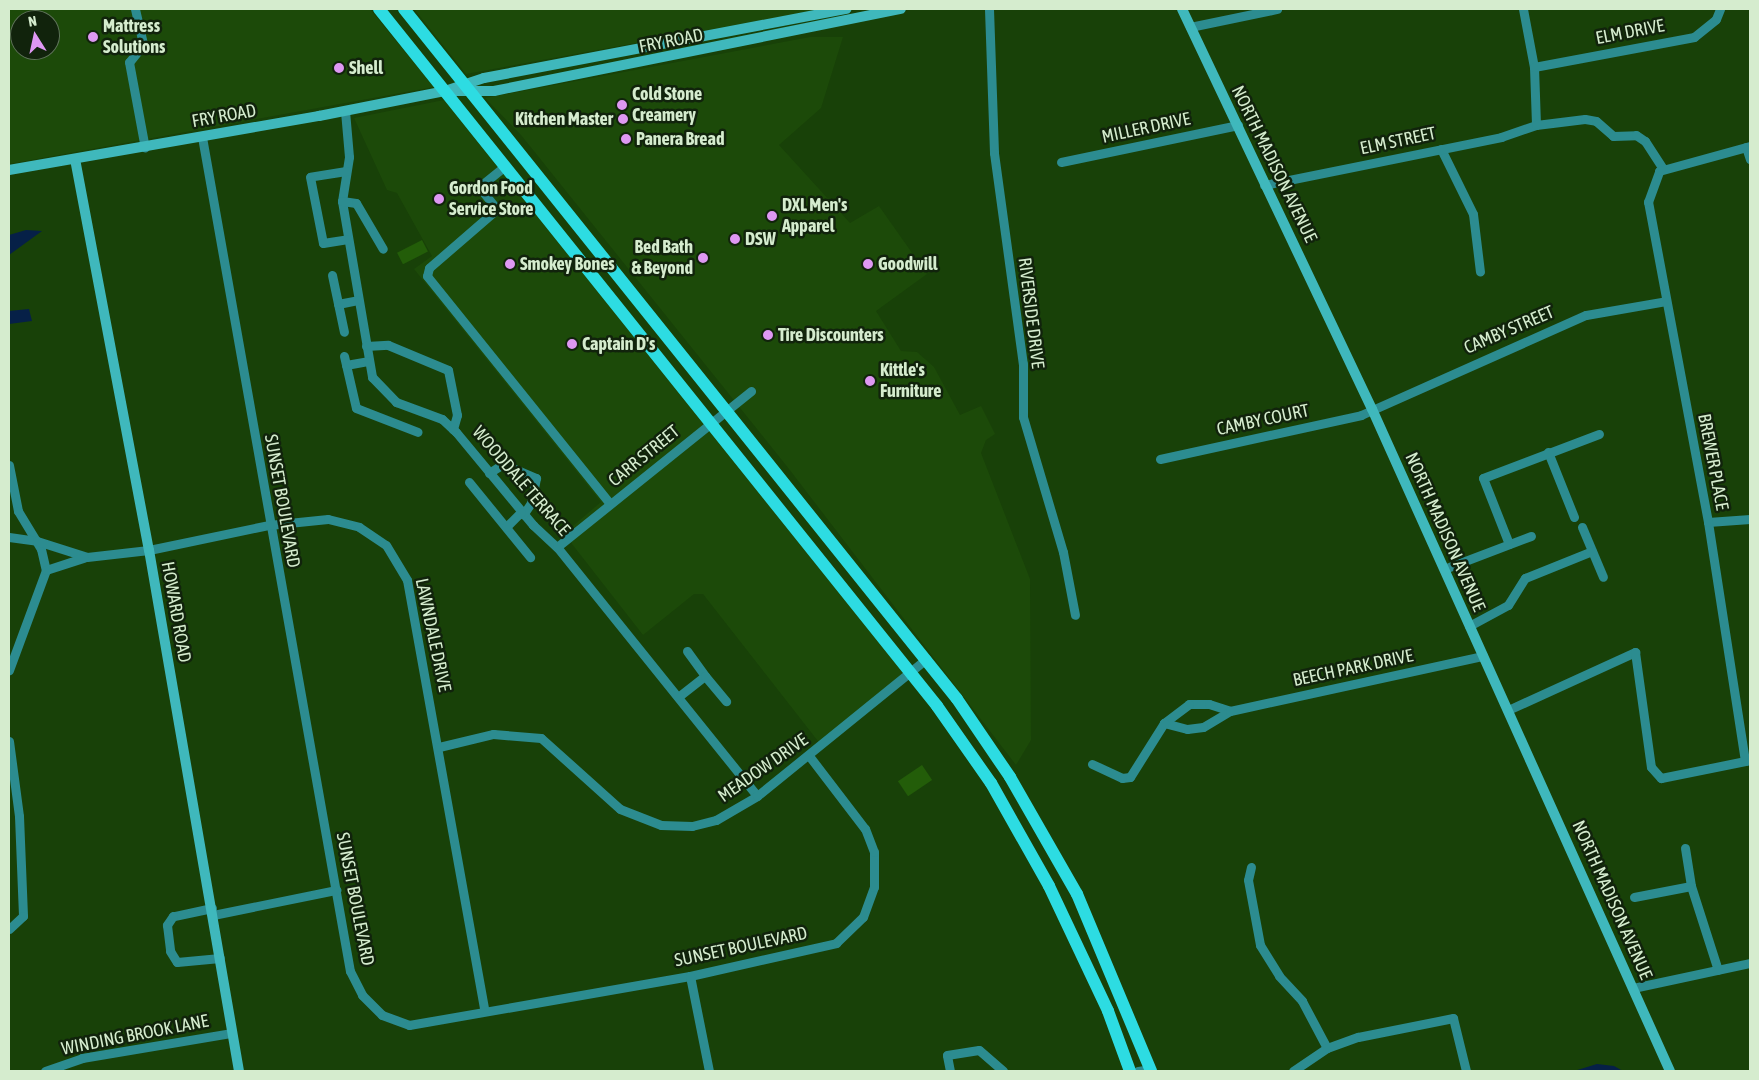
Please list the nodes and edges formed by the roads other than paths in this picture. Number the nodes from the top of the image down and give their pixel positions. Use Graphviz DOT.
graph roads {
  1 [pos="135,9"];
  2 [pos="379,9"];
  3 [pos="404,9"];
  4 [pos="848,9"];
  5 [pos="901,9"];
  6 [pos="990,9"];
  7 [pos="1182,9"];
  8 [pos="1277,9"];
  9 [pos="1523,9"];
  10 [pos="1720,9"];
  11 [pos="1190,27"];
  12 [pos="1534,67"];
  13 [pos="464,82"];
  14 [pos="444,91"];
  15 [pos="473,94"];
  16 [pos="345,111"];
  17 [pos="1238,125"];
  18 [pos="1536,125"];
  19 [pos="202,137"];
  20 [pos="1748,147"];
  21 [pos="145,148"];
  22 [pos="1441,149"];
  23 [pos="75,159"];
  24 [pos="1750,159"];
  25 [pos="1061,162"];
  26 [pos="505,166"];
  27 [pos="9,170"];
  28 [pos="1661,170"];
  29 [pos="346,172"];
  30 [pos="1264,185"];
  31 [pos="342,201"];
  32 [pos="348,239"];
  33 [pos="383,249"];
  34 [pos="1480,272"];
  35 [pos="332,275"];
  36 [pos="358,300"];
  37 [pos="1666,301"];
  38 [pos="338,304"];
  39 [pos="344,332"];
  40 [pos="366,346"];
  41 [pos="368,361"];
  42 [pos="752,391"];
  43 [pos="1372,409"];
  44 [pos="727,410"];
  45 [pos="712,423"];
  46 [pos="453,429"];
  47 [pos="418,432"];
  48 [pos="1599,434"];
  49 [pos="1548,452"];
  50 [pos="1160,459"];
  51 [pos="9,465"];
  52 [pos="489,473"];
  53 [pos="469,482"];
  54 [pos="610,504"];
  55 [pos="522,514"];
  56 [pos="1574,517"];
  57 [pos="1750,519"];
  58 [pos="1708,522"];
  59 [pos="269,525"];
  60 [pos="506,527"];
  61 [pos="1582,527"];
  62 [pos="1531,536"];
  63 [pos="9,537"];
  64 [pos="37,541"];
  65 [pos="1509,544"];
  66 [pos="557,547"];
  67 [pos="149,550"];
  68 [pos="1592,551"];
  69 [pos="87,557"];
  70 [pos="530,557"];
  71 [pos="1444,569"];
  72 [pos="46,570"];
  73 [pos="1603,577"];
  74 [pos="1075,616"];
  75 [pos="1469,626"];
  76 [pos="687,650"];
  77 [pos="1483,656"];
  78 [pos="926,658"];
  79 [pos="9,670"];
  80 [pos="910,672"];
  81 [pos="705,676"];
  82 [pos="678,697"];
  83 [pos="726,702"];
  84 [pos="1508,710"];
  85 [pos="1230,711"];
  86 [pos="1164,724"];
  87 [pos="9,741"];
  88 [pos="440,747"];
  89 [pos="810,757"];
  90 [pos="1748,761"];
  91 [pos="1092,764"];
  92 [pos="757,796"];
  93 [pos="1685,848"];
  94 [pos="1250,867"];
  95 [pos="1691,886"];
  96 [pos="336,890"];
  97 [pos="1634,897"];
  98 [pos="212,912"];
  99 [pos="9,929"];
  100 [pos="220,958"];
  101 [pos="1750,963"];
  102 [pos="1718,970"];
  103 [pos="690,976"];
  104 [pos="1633,988"];
  105 [pos="484,1010"];
  106 [pos="232,1033"];
  107 [pos="1328,1048"];
  108 [pos="1146,1070"];
  109 [pos="45,1071"];
  110 [pos="239,1071"];
  111 [pos="708,1071"];
  112 [pos="950,1071"];
  113 [pos="1003,1071"];
  114 [pos="1130,1071"];
  115 [pos="1293,1071"];
  116 [pos="1466,1071"];
  117 [pos="1670,1071"];
  1 -- 21 [label="street"];
  2 -- 14 [label="main road"];
  3 -- 13 [label="main road"];
  4 -- 13 [label="street, FRY ROAD"];
  5 -- 15 [label="street, FRY ROAD"];
  6 -- 74 [label="street, RIVERSIDE DRIVE"];
  7 -- 11 [label="street, NORTH MADISON AVENUE"];
  8 -- 11 [label="street"];
  9 -- 12 [label="street"];
  10 -- 12 [label="street, ELM DRIVE"];
  11 -- 17 [label="street, NORTH MADISON AVENUE"];
  12 -- 18 [label="street"];
  13 -- 14 [label="street, FRY ROAD"];
  13 -- 15 [label="main road"];
  14 -- 15 [label="street, FRY ROAD"];
  14 -- 16 [label="street, FRY ROAD"];
  14 -- 26 [label="main road"];
  15 -- 44 [label="main road"];
  16 -- 19 [label="street, FRY ROAD"];
  16 -- 29 [label="street, WOODDALE TERRACE"];
  17 -- 25 [label="street, MILLER DRIVE"];
  17 -- 30 [label="street, NORTH MADISON AVENUE"];
  18 -- 22 [label="street, ELM STREET"];
  18 -- 28 [label="street, ELM STREET"];
  19 -- 21 [label="street, FRY ROAD"];
  19 -- 59 [label="street, SUNSET BOULEVARD"];
  20 -- 24 [label="street"];
  20 -- 28 [label="street"];
  21 -- 23 [label="street, FRY ROAD"];
  22 -- 30 [label="street, ELM STREET"];
  22 -- 34 [label="street"];
  23 -- 27 [label="street, FRY ROAD"];
  23 -- 67 [label="street, HOWARD ROAD"];
  26 -- 45 [label="main road"];
  26 -- 54 [label="street"];
  28 -- 37 [label="street, BREWER PLACE"];
  29 -- 31 [label="street, WOODDALE TERRACE"];
  29 -- 32 [label="street"];
  30 -- 43 [label="street, NORTH MADISON AVENUE"];
  31 -- 32 [label="street, WOODDALE TERRACE"];
  31 -- 33 [label="street"];
  32 -- 36 [label="street, WOODDALE TERRACE"];
  35 -- 38 [label="street"];
  36 -- 38 [label="street"];
  36 -- 40 [label="street, WOODDALE TERRACE"];
  37 -- 43 [label="street, CAMBY STREET"];
  37 -- 58 [label="street, BREWER PLACE"];
  38 -- 39 [label="street"];
  40 -- 41 [label="street, WOODDALE TERRACE"];
  40 -- 46 [label="street"];
  41 -- 46 [label="street, WOODDALE TERRACE"];
  41 -- 47 [label="street"];
  42 -- 44 [label="street, CARR STREET"];
  43 -- 50 [label="street, CAMBY COURT"];
  43 -- 71 [label="street, NORTH MADISON AVENUE"];
  44 -- 45 [label="street, CARR STREET"];
  44 -- 78 [label="main road"];
  45 -- 54 [label="street, CARR STREET"];
  45 -- 80 [label="main road"];
  46 -- 52 [label="street, WOODDALE TERRACE"];
  48 -- 49 [label="street"];
  49 -- 56 [label="street"];
  49 -- 65 [label="street"];
  51 -- 64 [label="street"];
  52 -- 55 [label="street, WOODDALE TERRACE"];
  52 -- 55 [label="street"];
  53 -- 60 [label="street"];
  54 -- 66 [label="street, CARR STREET"];
  55 -- 60 [label="street"];
  55 -- 66 [label="street, WOODDALE TERRACE"];
  57 -- 58 [label="street"];
  58 -- 90 [label="street, BREWER PLACE"];
  59 -- 67 [label="street, LAWNDALE DRIVE"];
  59 -- 88 [label="street, LAWNDALE DRIVE"];
  59 -- 96 [label="street, SUNSET BOULEVARD"];
  60 -- 70 [label="street"];
  61 -- 68 [label="street"];
  62 -- 65 [label="street"];
  63 -- 64 [label="street, LAWNDALE DRIVE"];
  64 -- 69 [label="street, LAWNDALE DRIVE"];
  64 -- 72 [label="street"];
  65 -- 71 [label="street"];
  66 -- 82 [label="street, WOODDALE TERRACE"];
  67 -- 69 [label="street, LAWNDALE DRIVE"];
  67 -- 98 [label="street, HOWARD ROAD"];
  68 -- 73 [label="street"];
  68 -- 75 [label="street"];
  69 -- 72 [label="street, LAWNDALE DRIVE"];
  71 -- 75 [label="street, NORTH MADISON AVENUE"];
  72 -- 79 [label="street"];
  75 -- 77 [label="street, NORTH MADISON AVENUE"];
  76 -- 81 [label="street"];
  77 -- 84 [label="street, NORTH MADISON AVENUE"];
  77 -- 85 [label="street, BEECH PARK DRIVE"];
  78 -- 80 [label="street, MEADOW DRIVE"];
  78 -- 108 [label="main road"];
  80 -- 89 [label="street, MEADOW DRIVE"];
  80 -- 114 [label="main road"];
  81 -- 82 [label="street"];
  81 -- 83 [label="street"];
  82 -- 92 [label="street, WOODDALE TERRACE"];
  84 -- 90 [label="street"];
  84 -- 104 [label="street, NORTH MADISON AVENUE"];
  85 -- 86 [label="street, BEECH PARK DRIVE"];
  85 -- 86 [label="street, BEECH PARK DRIVE"];
  86 -- 91 [label="street, BEECH PARK DRIVE"];
  87 -- 99 [label="street"];
  88 -- 92 [label="street, MEADOW DRIVE"];
  88 -- 105 [label="street, LAWNDALE DRIVE"];
  89 -- 92 [label="street, MEADOW DRIVE"];
  89 -- 103 [label="street, SUNSET BOULEVARD"];
  93 -- 95 [label="street"];
  94 -- 107 [label="street"];
  95 -- 97 [label="street"];
  95 -- 102 [label="street"];
  96 -- 98 [label="street"];
  96 -- 105 [label="street, SUNSET BOULEVARD"];
  98 -- 100 [label="street, HOWARD ROAD"];
  98 -- 100 [label="street"];
  100 -- 106 [label="street, HOWARD ROAD"];
  101 -- 102 [label="street"];
  102 -- 104 [label="street"];
  103 -- 105 [label="street, SUNSET BOULEVARD"];
  103 -- 111 [label="street"];
  104 -- 117 [label="street, NORTH MADISON AVENUE"];
  106 -- 109 [label="street, WINDING BROOK LANE"];
  106 -- 110 [label="street, HOWARD ROAD"];
  107 -- 115 [label="street"];
  107 -- 116 [label="street"];
  112 -- 113 [label="street"];
}
